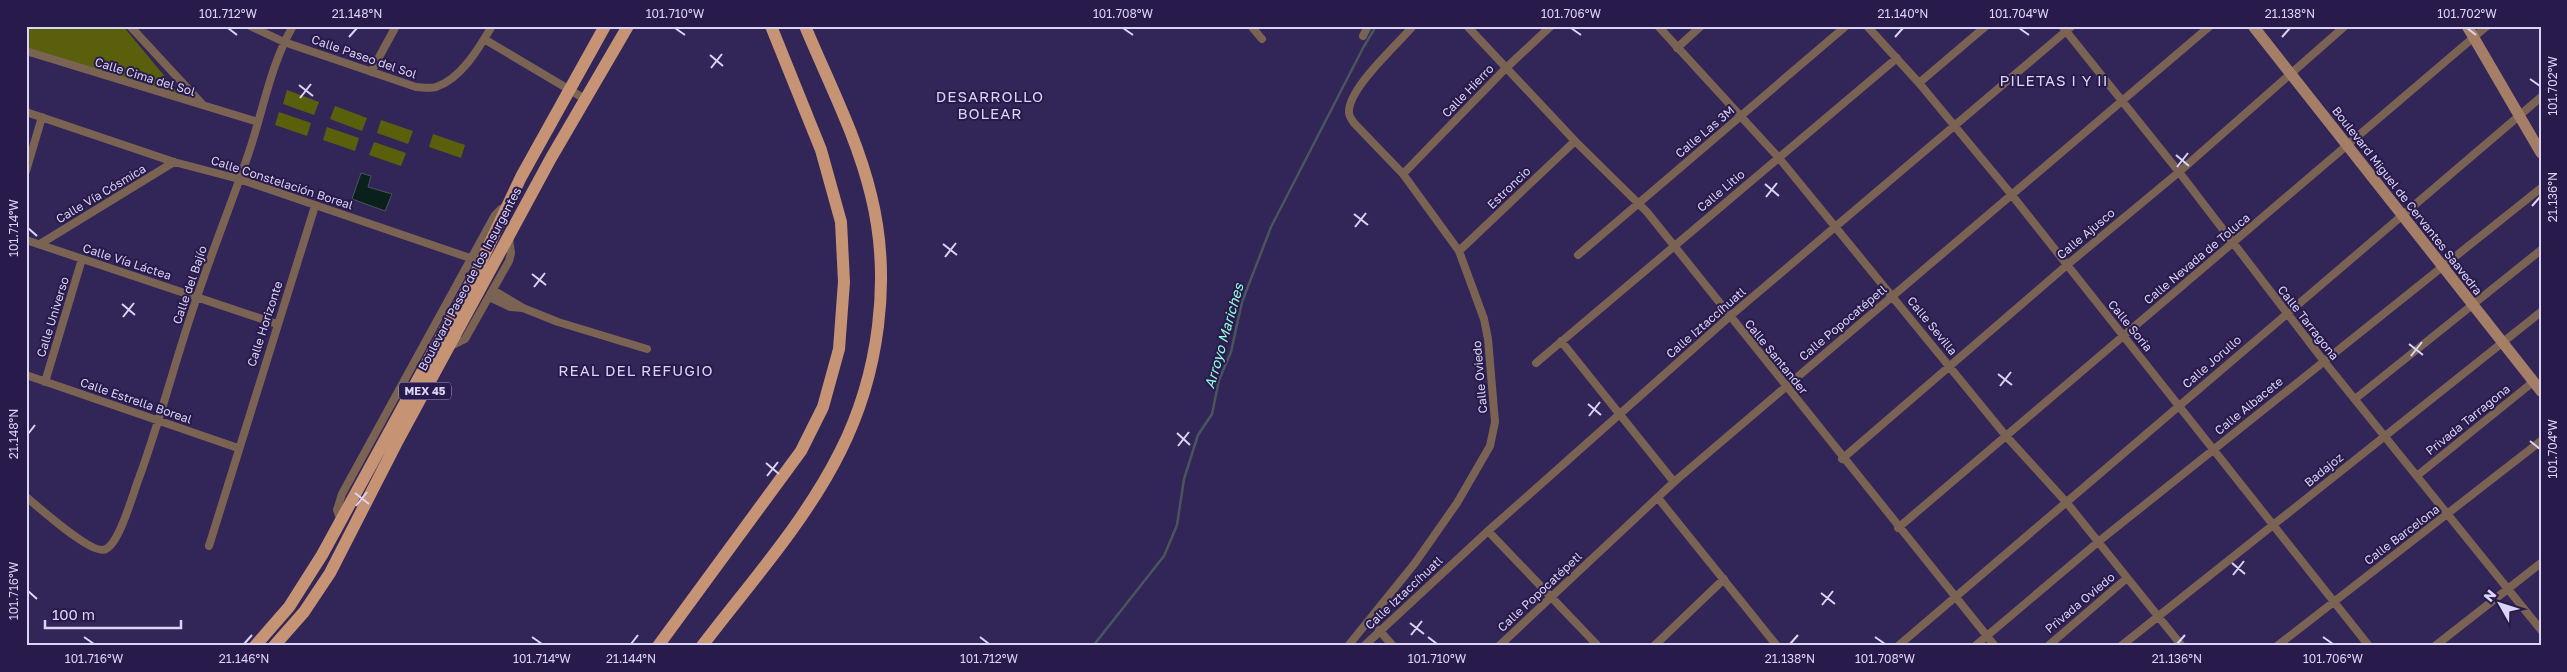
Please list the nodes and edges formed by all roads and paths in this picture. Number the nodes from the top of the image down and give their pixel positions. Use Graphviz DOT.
graph roads {
  1 [pos="130,26"];
  2 [pos="250,26"];
  3 [pos="293,26"];
  4 [pos="396,26"];
  5 [pos="492,26"];
  6 [pos="605,26"];
  7 [pos="628,26"];
  8 [pos="771,26"];
  9 [pos="805,26"];
  10 [pos="1251,26"];
  11 [pos="1368,26"];
  12 [pos="1413,26"];
  13 [pos="1467,26"];
  14 [pos="1552,26"];
  15 [pos="1658,26"];
  16 [pos="1701,26"];
  17 [pos="1846,26"];
  18 [pos="1867,26"];
  19 [pos="1986,26"];
  20 [pos="2210,26"];
  21 [pos="2253,26"];
  22 [pos="2345,26"];
  23 [pos="2466,26"];
  24 [pos="2487,26"];
  25 [pos="2067,28"];
  26 [pos="1363,36"];
  27 [pos="2474,37"];
  28 [pos="484,39"];
  29 [pos="1262,39"];
  30 [pos="284,42"];
  31 [pos="1677,48"];
  32 [pos="26,51"];
  33 [pos="1897,58"];
  34 [pos="1506,68"];
  35 [pos="371,72"];
  36 [pos="2291,72"];
  37 [pos="1919,83"];
  38 [pos="569,90"];
  39 [pos="2541,97"];
  40 [pos="585,99"];
  41 [pos="2122,100"];
  42 [pos="206,108"];
  43 [pos="26,112"];
  44 [pos="2520,114"];
  45 [pos="1741,116"];
  46 [pos="42,117"];
  47 [pos="258,122"];
  48 [pos="1955,125"];
  49 [pos="1575,141"];
  50 [pos="2346,144"];
  51 [pos="2541,153"];
  52 [pos="1779,158"];
  53 [pos="174,162"];
  54 [pos="26,171"];
  55 [pos="2179,172"];
  56 [pos="1403,174"];
  57 [pos="239,179"];
  58 [pos="2541,188"];
  59 [pos="2011,194"];
  60 [pos="1638,203"];
  61 [pos="314,206"];
  62 [pos="508,206"];
  63 [pos="2401,216"];
  64 [pos="1836,226"];
  65 [pos="509,238"];
  66 [pos="26,240"];
  67 [pos="40,244"];
  68 [pos="2233,244"];
  69 [pos="1674,245"];
  70 [pos="2541,250"];
  71 [pos="1458,251"];
  72 [pos="1578,255"];
  73 [pos="82,259"];
  74 [pos="473,259"];
  75 [pos="2067,265"];
  76 [pos="2441,266"];
  77 [pos="491,293"];
  78 [pos="1893,296"];
  79 [pos="197,297"];
  80 [pos="2471,306"];
  81 [pos="2541,312"];
  82 [pos="2286,313"];
  83 [pos="1730,317"];
  84 [pos="277,324"];
  85 [pos="2123,335"];
  86 [pos="1561,341"];
  87 [pos="2501,343"];
  88 [pos="449,347"];
  89 [pos="647,349"];
  90 [pos="2323,360"];
  91 [pos="1536,363"];
  92 [pos="1950,367"];
  93 [pos="26,375"];
  94 [pos="45,382"];
  95 [pos="1786,387"];
  96 [pos="2537,387"];
  97 [pos="2355,399"];
  98 [pos="2179,406"];
  99 [pos="1619,415"];
  100 [pos="157,420"];
  101 [pos="2006,436"];
  102 [pos="2385,436"];
  103 [pos="2541,441"];
  104 [pos="238,448"];
  105 [pos="2213,449"];
  106 [pos="1842,458"];
  107 [pos="2418,475"];
  108 [pos="1674,482"];
  109 [pos="26,497"];
  110 [pos="1658,498"];
  111 [pos="2067,503"];
  112 [pos="2449,514"];
  113 [pos="340,518"];
  114 [pos="2274,524"];
  115 [pos="1898,528"];
  116 [pos="1488,531"];
  117 [pos="2098,542"];
  118 [pos="209,546"];
  119 [pos="2541,563"];
  120 [pos="2127,578"];
  121 [pos="1724,579"];
  122 [pos="2508,589"];
  123 [pos="1551,596"];
  124 [pos="1954,597"];
  125 [pos="2334,600"];
  126 [pos="2158,616"];
  127 [pos="1379,630"];
  128 [pos="2541,630"];
  129 [pos="1987,636"];
  130 [pos="255,646"];
  131 [pos="274,646"];
  132 [pos="658,646"];
  133 [pos="702,646"];
  134 [pos="1348,646"];
  135 [pos="1364,646"];
  136 [pos="1393,646"];
  137 [pos="1499,646"];
  138 [pos="1598,646"];
  139 [pos="1654,646"];
  140 [pos="1777,646"];
  141 [pos="1898,646"];
  142 [pos="1974,646"];
  143 [pos="1995,646"];
  144 [pos="2048,646"];
  145 [pos="2121,646"];
  146 [pos="2182,646"];
  147 [pos="2277,646"];
  148 [pos="2369,646"];
  149 [pos="2435,646"];
  1 -- 42 [label="street"];
  2 -- 30 [label="street, Calle Paseo del Sol"];
  3 -- 30 [label="street, Calle del Bajío"];
  4 -- 35 [label="street"];
  5 -- 28 [label="street, Calle Paseo del Sol"];
  6 -- 38 [label="main road, Boulevard Paseo de los Insurgentes / MEX 45"];
  7 -- 40 [label="main road, Boulevard Paseo de los Insurgentes / MEX 45"];
  8 -- 132 [label="main road"];
  9 -- 133 [label="main road"];
  10 -- 29 [label="street"];
  11 -- 26 [label="street"];
  12 -- 56 [label="street, Calle Oviedo"];
  13 -- 34 [label="street, Calle Santander"];
  14 -- 34 [label="street, Calle Hierro"];
  15 -- 31 [label="street, Calle Sevilla"];
  16 -- 31 [label="street"];
  17 -- 45 [label="street, Calle Las 3M"];
  18 -- 33 [label="street, Calle Soria"];
  19 -- 37 [label="street"];
  20 -- 41 [label="street, Calle Popocatépetl"];
  21 -- 36 [label="main road, Boulevard Miguel de Cervantes Saavedra"];
  22 -- 36 [label="street, Calle Ajusco"];
  23 -- 27 [label="main road"];
  24 -- 27 [label="street, Calle Nevada de Toluca"];
  25 -- 41 [label="street, Calle Tarragona"];
  25 -- 48 [label="street, Calle Iztaccíhuatl"];
  27 -- 44 [label="main road"];
  27 -- 50 [label="street, Calle Nevada de Toluca"];
  28 -- 35 [label="street, Calle Paseo del Sol"];
  28 -- 38 [label="street"];
  30 -- 35 [label="street, Calle Paseo del Sol"];
  30 -- 47 [label="street, Calle del Bajío"];
  31 -- 45 [label="street, Calle Sevilla"];
  32 -- 42 [label="street, Calle Cima del Sol"];
  33 -- 37 [label="street, Calle Soria"];
  33 -- 52 [label="street, Calle Litio"];
  34 -- 49 [label="street, Calle Santander"];
  34 -- 56 [label="street, Calle Hierro"];
  36 -- 50 [label="main road, Boulevard Miguel de Cervantes Saavedra"];
  36 -- 55 [label="street, Calle Ajusco"];
  37 -- 48 [label="street, Calle Soria"];
  38 -- 40 [label="street"];
  38 -- 62 [label="main road, Boulevard Paseo de los Insurgentes / MEX 45"];
  39 -- 44 [label="street, Calle Jorullo"];
  40 -- 65 [label="main road, Boulevard Paseo de los Insurgentes / MEX 45"];
  41 -- 55 [label="street, Calle Tarragona"];
  41 -- 59 [label="street, Calle Popocatépetl"];
  42 -- 47 [label="street, Calle Cima del Sol"];
  43 -- 46 [label="street, Calle Constelación Boreal"];
  44 -- 51 [label="main road"];
  44 -- 63 [label="street, Calle Jorullo"];
  45 -- 52 [label="street, Calle Sevilla"];
  45 -- 60 [label="street, Calle Las 3M"];
  46 -- 53 [label="street, Calle Constelación Boreal"];
  46 -- 54 [label="street"];
  47 -- 57 [label="street, Calle del Bajío"];
  48 -- 59 [label="street, Calle Soria"];
  48 -- 64 [label="street, Calle Iztaccíhuatl"];
  49 -- 60 [label="street, Calle Santander"];
  49 -- 71 [label="street, Estroncio"];
  50 -- 63 [label="main road, Boulevard Miguel de Cervantes Saavedra"];
  50 -- 68 [label="street, Calle Nevada de Toluca"];
  52 -- 64 [label="street, Calle Sevilla"];
  52 -- 69 [label="street, Calle Litio"];
  53 -- 57 [label="street, Calle Constelación Boreal"];
  53 -- 67 [label="street, Calle Vía Cósmica"];
  55 -- 68 [label="street, Calle Tarragona"];
  55 -- 75 [label="street, Calle Ajusco"];
  56 -- 71 [label="street, Calle Oviedo"];
  57 -- 61 [label="street, Calle Constelación Boreal"];
  57 -- 79 [label="street, Calle del Bajío"];
  58 -- 76 [label="street, Calle Albacete"];
  59 -- 75 [label="street, Calle Soria"];
  59 -- 78 [label="street, Calle Popocatépetl"];
  60 -- 69 [label="street, Calle Santander"];
  60 -- 72 [label="street, Calle Las 3M"];
  61 -- 74 [label="street, Calle Constelación Boreal"];
  61 -- 84 [label="street, Calle Horizonte"];
  62 -- 74 [label="street"];
  62 -- 113 [label="main road, Boulevard Paseo de los Insurgentes / MEX 45"];
  63 -- 76 [label="main road, Boulevard Miguel de Cervantes Saavedra"];
  63 -- 82 [label="street, Calle Jorullo"];
  64 -- 78 [label="street, Calle Sevilla"];
  64 -- 83 [label="street, Calle Iztaccíhuatl"];
  65 -- 77 [label="street"];
  65 -- 88 [label="main road, Boulevard Paseo de los Insurgentes / MEX 45"];
  66 -- 67 [label="street, Calle Vía Láctea"];
  67 -- 73 [label="street, Calle Vía Láctea"];
  68 -- 82 [label="street, Calle Tarragona"];
  68 -- 85 [label="street, Calle Nevada de Toluca"];
  69 -- 83 [label="street, Calle Santander"];
  69 -- 86 [label="street, Calle Litio"];
  70 -- 80 [label="street"];
  71 -- 134 [label="street, Calle Oviedo"];
  73 -- 79 [label="street, Calle Vía Láctea"];
  73 -- 94 [label="street, Calle Universo"];
  74 -- 113 [label="street"];
  75 -- 85 [label="street, Calle Soria"];
  75 -- 92 [label="street, Calle Ajusco"];
  76 -- 80 [label="main road, Boulevard Miguel de Cervantes Saavedra"];
  76 -- 90 [label="street, Calle Albacete"];
  77 -- 88 [label="street"];
  77 -- 89 [label="street"];
  78 -- 92 [label="street, Calle Sevilla"];
  78 -- 95 [label="street, Calle Popocatépetl"];
  79 -- 84 [label="street, Calle Vía Láctea"];
  79 -- 100 [label="street, Calle del Bajío"];
  80 -- 87 [label="main road, Boulevard Miguel de Cervantes Saavedra"];
  80 -- 97 [label="street"];
  81 -- 87 [label="street, Badajoz"];
  82 -- 90 [label="street, Calle Tarragona"];
  82 -- 98 [label="street, Calle Jorullo"];
  83 -- 95 [label="street, Calle Santander"];
  83 -- 99 [label="street, Calle Iztaccíhuatl"];
  84 -- 104 [label="street, Calle Horizonte"];
  85 -- 98 [label="street, Calle Soria"];
  85 -- 101 [label="street, Calle Nevada de Toluca"];
  86 -- 91 [label="street, Calle Litio"];
  86 -- 99 [label="street"];
  87 -- 96 [label="main road, Boulevard Miguel de Cervantes Saavedra"];
  87 -- 102 [label="street, Badajoz"];
  88 -- 131 [label="main road, Boulevard Paseo de los Insurgentes / MEX 45"];
  90 -- 97 [label="street, Calle Tarragona"];
  90 -- 105 [label="street, Calle Albacete"];
  92 -- 101 [label="street, Calle Sevilla"];
  92 -- 106 [label="street, Calle Ajusco"];
  93 -- 94 [label="street, Calle Estrella Boreal"];
  94 -- 100 [label="street, Calle Estrella Boreal"];
  95 -- 106 [label="street, Calle Santander"];
  95 -- 108 [label="street, Calle Popocatépetl"];
  96 -- 107 [label="street, Privada Tarragona"];
  97 -- 102 [label="street, Calle Tarragona"];
  98 -- 105 [label="street, Calle Soria"];
  98 -- 111 [label="street, Calle Jorullo"];
  99 -- 108 [label="street"];
  99 -- 116 [label="street, Calle Iztaccíhuatl"];
  100 -- 104 [label="street, Calle Estrella Boreal"];
  100 -- 109 [label="street, Calle del Bajío"];
  101 -- 111 [label="street, Calle Sevilla"];
  101 -- 115 [label="street, Calle Nevada de Toluca"];
  102 -- 107 [label="street, Calle Tarragona"];
  102 -- 114 [label="street, Badajoz"];
  103 -- 112 [label="street, Calle Barcelona"];
  104 -- 118 [label="street, Calle Horizonte"];
  105 -- 114 [label="street, Calle Soria"];
  105 -- 117 [label="street, Calle Albacete"];
  106 -- 115 [label="street, Calle Santander"];
  107 -- 112 [label="street, Calle Tarragona"];
  108 -- 110 [label="street, Calle Popocatépetl"];
  110 -- 121 [label="street"];
  110 -- 123 [label="street, Calle Popocatépetl"];
  111 -- 117 [label="street, Calle Sevilla"];
  111 -- 124 [label="street, Calle Jorullo"];
  112 -- 122 [label="street, Calle Tarragona"];
  112 -- 125 [label="street, Calle Barcelona"];
  113 -- 130 [label="main road, Boulevard Paseo de los Insurgentes / MEX 45"];
  114 -- 125 [label="street, Calle Soria"];
  114 -- 126 [label="street, Badajoz"];
  115 -- 124 [label="street, Calle Santander"];
  116 -- 123 [label="street"];
  116 -- 127 [label="street, Calle Iztaccíhuatl"];
  117 -- 120 [label="street, Calle Sevilla"];
  117 -- 129 [label="street, Calle Albacete"];
  119 -- 122 [label="street"];
  120 -- 126 [label="street, Calle Sevilla"];
  120 -- 144 [label="street, Privada Oviedo"];
  121 -- 139 [label="street"];
  121 -- 140 [label="street"];
  122 -- 128 [label="street, Calle Tarragona"];
  122 -- 149 [label="street"];
  123 -- 137 [label="street, Calle Popocatépetl"];
  123 -- 138 [label="street"];
  124 -- 129 [label="street, Calle Santander"];
  124 -- 141 [label="street, Calle Jorullo"];
  125 -- 147 [label="street, Calle Barcelona"];
  125 -- 148 [label="street, Calle Soria"];
  126 -- 145 [label="street, Badajoz"];
  126 -- 146 [label="street, Calle Sevilla"];
  127 -- 135 [label="street, Calle Iztaccíhuatl"];
  127 -- 136 [label="street"];
  129 -- 142 [label="street, Calle Albacete"];
  129 -- 143 [label="street, Calle Santander"];
}
